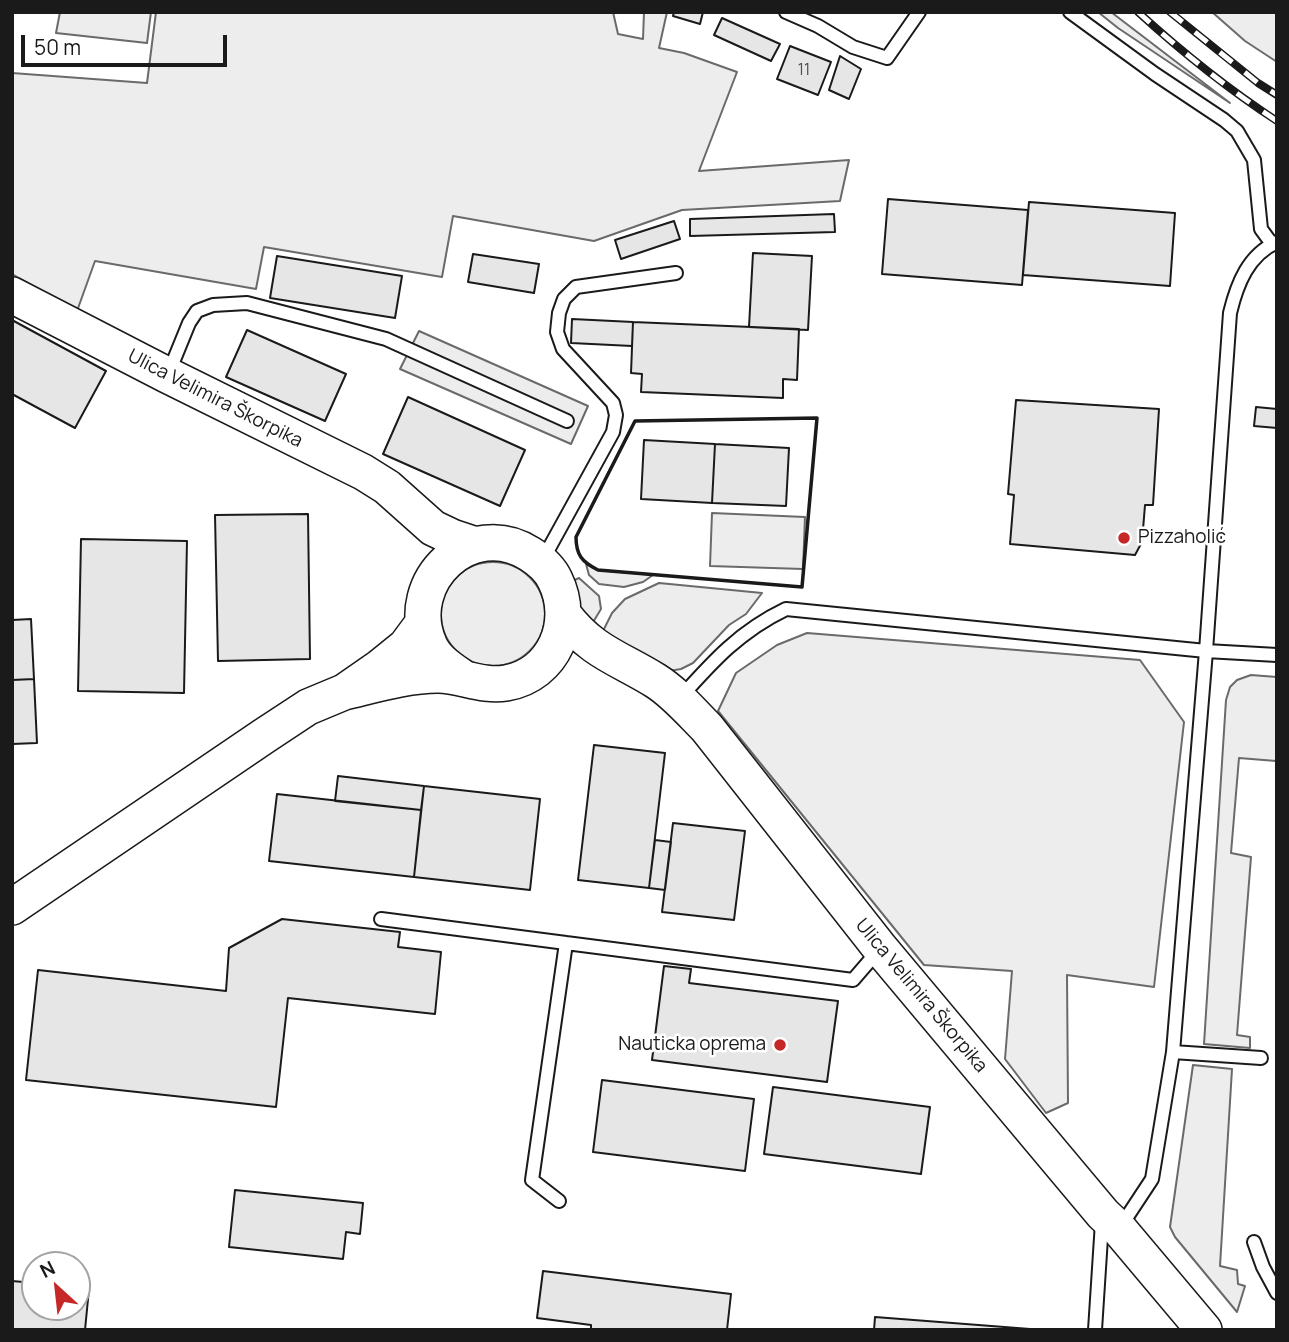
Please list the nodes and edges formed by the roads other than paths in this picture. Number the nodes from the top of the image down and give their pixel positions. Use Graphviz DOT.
graph roads {
  1 [pos="786,12"];
  2 [pos="919,12"];
  3 [pos="1070,12"];
  4 [pos="1275,243"];
  5 [pos="676,273"];
  6 [pos="12,295"];
  7 [pos="167,375"];
  8 [pos="567,421"];
  9 [pos="412,511"];
  10 [pos="476,545"];
  11 [pos="542,562"];
  12 [pos="431,579"];
  13 [pos="564,615"];
  14 [pos="423,623"];
  15 [pos="1206,650"];
  16 [pos="1277,655"];
  17 [pos="634,669"];
  18 [pos="528,675"];
  19 [pos="462,677"];
  20 [pos="344,692"];
  21 [pos="679,699"];
  22 [pos="12,908"];
  23 [pos="381,919"];
  24 [pos="566,943"];
  25 [pos="880,948"];
  26 [pos="1173,1052"];
  27 [pos="1261,1058"];
  28 [pos="559,1201"];
  29 [pos="1111,1222"];
  30 [pos="1254,1242"];
  31 [pos="1277,1293"];
  32 [pos="1095,1330"];
  33 [pos="1204,1330"];
  1 -- 2 [label="lane"];
  3 -- 4 [label="lane"];
  4 -- 15 [label="lane"];
  5 -- 11 [label="lane"];
  6 -- 7 [label="street, Ulica Velimira Škorpika"];
  7 -- 8 [label="lane"];
  7 -- 9 [label="street, Ulica Velimira Škorpika"];
  9 -- 10 [label="street"];
  9 -- 12 [label="street"];
  10 -- 11 [label="street"];
  10 -- 12 [label="street"];
  11 -- 13 [label="street"];
  12 -- 14 [label="street"];
  13 -- 17 [label="street, Ulica Velimira Škorpika"];
  13 -- 18 [label="street"];
  14 -- 19 [label="street"];
  14 -- 20 [label="street"];
  15 -- 16 [label="lane"];
  15 -- 21 [label="lane"];
  15 -- 26 [label="lane"];
  17 -- 18 [label="street"];
  17 -- 21 [label="street, Ulica Velimira Škorpika"];
  18 -- 19 [label="street"];
  19 -- 20 [label="street"];
  20 -- 22 [label="street"];
  21 -- 25 [label="street, Ulica Velimira Škorpika"];
  23 -- 24 [label="lane"];
  24 -- 25 [label="lane"];
  24 -- 28 [label="lane"];
  25 -- 29 [label="street, Ulica Velimira Škorpika"];
  26 -- 27 [label="lane"];
  26 -- 29 [label="lane"];
  29 -- 32 [label="lane"];
  29 -- 33 [label="street, Ulica Velimira Škorpika"];
  30 -- 31 [label="lane"];
}
